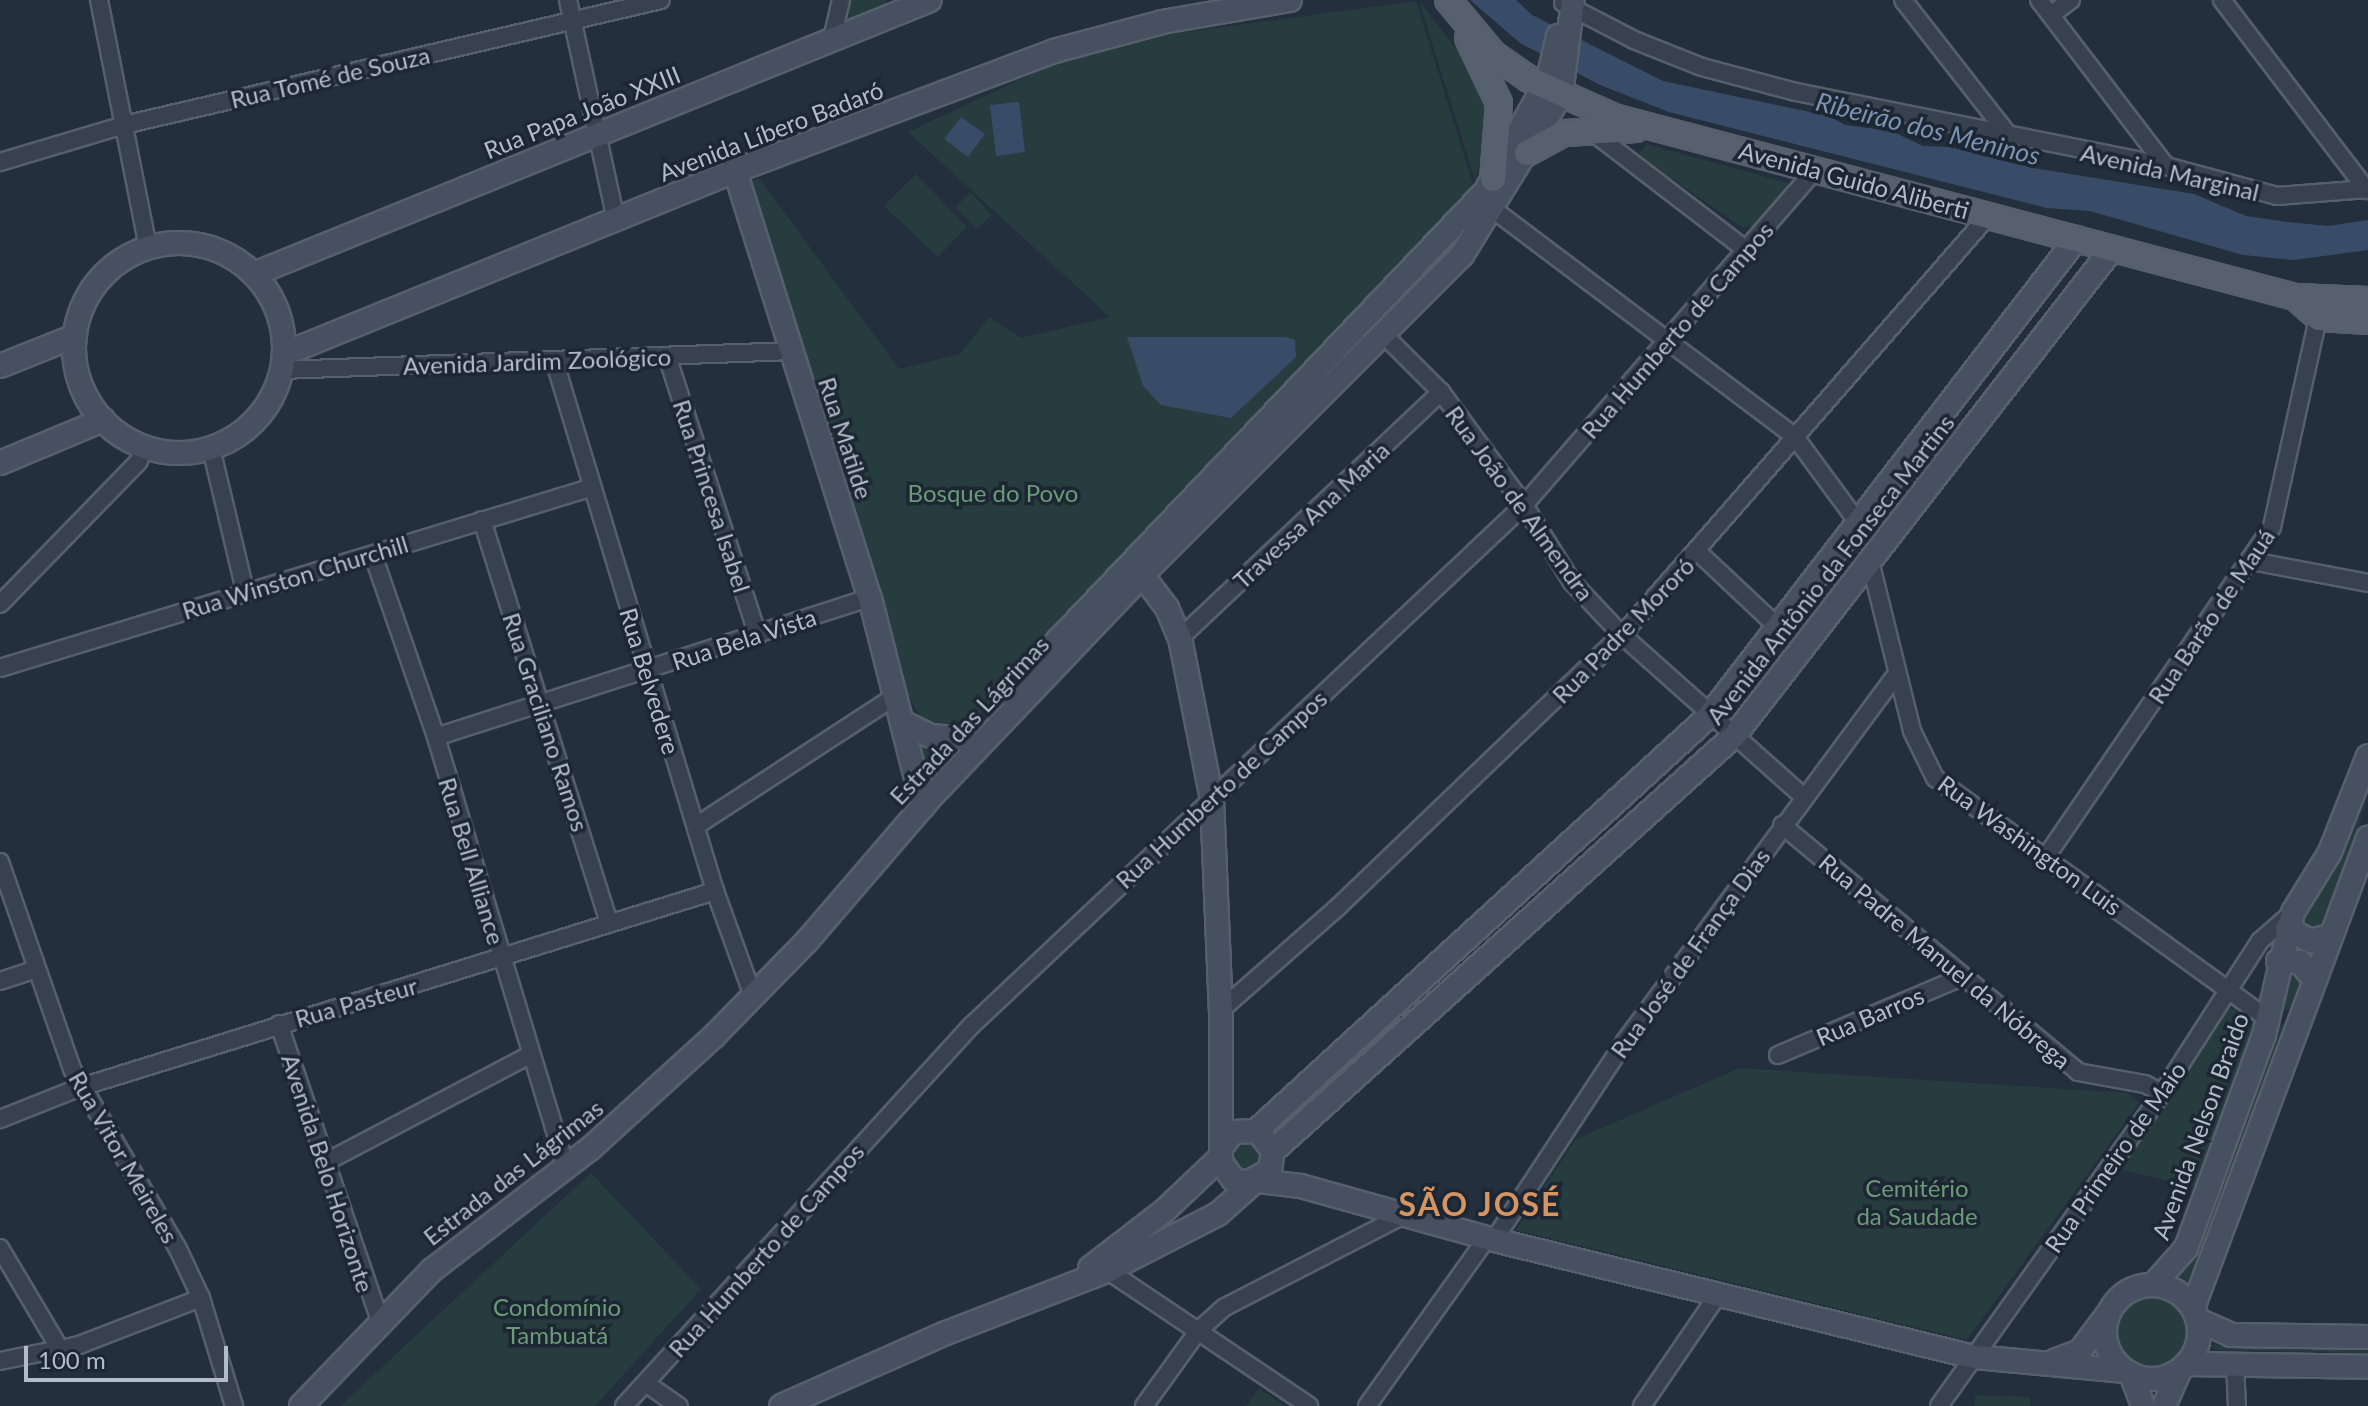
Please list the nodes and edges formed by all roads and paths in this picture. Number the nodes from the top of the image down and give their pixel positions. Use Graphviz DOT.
graph roads {
  1 [pos="99,0"];
  2 [pos="568,0"];
  3 [pos="661,0"];
  4 [pos="841,0"];
  5 [pos="1290,0"];
  6 [pos="1903,0"];
  7 [pos="2039,0"];
  8 [pos="2071,0"];
  9 [pos="2222,0"];
  10 [pos="913,3"];
  11 [pos="1450,4"];
  12 [pos="1568,8"];
  13 [pos="2051,15"];
  14 [pos="572,20"];
  15 [pos="832,39"];
  16 [pos="1557,79"];
  17 [pos="124,125"];
  18 [pos="1658,129"];
  19 [pos="1591,131"];
  20 [pos="597,132"];
  21 [pos="2010,137"];
  22 [pos="1527,153"];
  23 [pos="0,162"];
  24 [pos="2166,166"];
  25 [pos="1815,170"];
  26 [pos="735,171"];
  27 [pos="1493,179"];
  28 [pos="2368,189"];
  29 [pos="1494,210"];
  30 [pos="1989,215"];
  31 [pos="616,220"];
  32 [pos="2077,238"];
  33 [pos="148,247"];
  34 [pos="2112,249"];
  35 [pos="1746,250"];
  36 [pos="254,274"];
  37 [pos="2368,300"];
  38 [pos="2320,309"];
  39 [pos="2017,313"];
  40 [pos="2368,321"];
  41 [pos="1383,334"];
  42 [pos="75,336"];
  43 [pos="2047,336"];
  44 [pos="1669,342"];
  45 [pos="792,351"];
  46 [pos="667,356"];
  47 [pos="283,362"];
  48 [pos="555,363"];
  49 [pos="0,366"];
  50 [pos="1441,392"];
  51 [pos="103,420"];
  52 [pos="1795,437"];
  53 [pos="143,447"];
  54 [pos="211,448"];
  55 [pos="0,463"];
  56 [pos="590,488"];
  57 [pos="1524,505"];
  58 [pos="482,520"];
  59 [pos="1857,521"];
  60 [pos="1698,552"];
  61 [pos="373,555"];
  62 [pos="1870,561"];
  63 [pos="2252,561"];
  64 [pos="1138,567"];
  65 [pos="2368,583"];
  66 [pos="245,591"];
  67 [pos="870,598"];
  68 [pos="0,604"];
  69 [pos="1778,627"];
  70 [pos="1622,635"];
  71 [pos="758,636"];
  72 [pos="1180,638"];
  73 [pos="0,668"];
  74 [pos="646,670"];
  75 [pos="1897,673"];
  76 [pos="894,697"];
  77 [pos="540,702"];
  78 [pos="1709,716"];
  79 [pos="902,722"];
  80 [pos="1735,735"];
  81 [pos="436,737"];
  82 [pos="966,739"];
  83 [pos="2368,756"];
  84 [pos="2361,792"];
  85 [pos="1803,796"];
  86 [pos="921,797"];
  87 [pos="1212,799"];
  88 [pos="1782,825"];
  89 [pos="696,826"];
  90 [pos="2368,838"];
  91 [pos="2046,857"];
  92 [pos="0,862"];
  93 [pos="715,891"];
  94 [pos="2290,920"];
  95 [pos="609,924"];
  96 [pos="2330,936"];
  97 [pos="502,960"];
  98 [pos="2278,961"];
  99 [pos="34,970"];
  100 [pos="1962,977"];
  101 [pos="2314,979"];
  102 [pos="0,981"];
  103 [pos="749,990"];
  104 [pos="2227,990"];
  105 [pos="1221,1010"];
  106 [pos="2303,1010"];
  107 [pos="2268,1019"];
  108 [pos="279,1024"];
  109 [pos="530,1055"];
  110 [pos="1778,1055"];
  111 [pos="1220,1070"];
  112 [pos="81,1087"];
  113 [pos="2162,1093"];
  114 [pos="0,1119"];
  115 [pos="1254,1130"];
  116 [pos="1221,1153"];
  117 [pos="1273,1154"];
  118 [pos="563,1161"];
  119 [pos="324,1163"];
  120 [pos="1256,1182"];
  121 [pos="1301,1186"];
  122 [pos="1406,1214"];
  123 [pos="1139,1231"];
  124 [pos="1490,1239"];
  125 [pos="0,1248"];
  126 [pos="1154,1249"];
  127 [pos="1102,1267"];
  128 [pos="2154,1284"];
  129 [pos="1719,1293"];
  130 [pos="201,1298"];
  131 [pos="2108,1314"];
  132 [pos="2196,1314"];
  133 [pos="377,1316"];
  134 [pos="1198,1331"];
  135 [pos="2368,1337"];
  136 [pos="60,1349"];
  137 [pos="1975,1357"];
  138 [pos="0,1361"];
  139 [pos="2049,1363"];
  140 [pos="2235,1364"];
  141 [pos="2184,1367"];
  142 [pos="2368,1367"];
  143 [pos="2128,1373"];
  144 [pos="647,1384"];
  145 [pos="234,1406"];
  146 [pos="283,1406"];
  147 [pos="301,1406"];
  148 [pos="624,1406"];
  149 [pos="679,1406"];
  150 [pos="781,1406"];
  151 [pos="1144,1406"];
  152 [pos="1309,1406"];
  153 [pos="1367,1406"];
  154 [pos="1642,1406"];
  155 [pos="1939,1406"];
  156 [pos="2143,1406"];
  157 [pos="2164,1406"];
  158 [pos="2237,1406"];
  1 -- 17 [label="street"];
  2 -- 14 [label="street"];
  3 -- 14 [label="street, Rua Tomé de Souza"];
  4 -- 15 [label="street"];
  5 -- 26 [label="street, Avenida Líbero Badaró"];
  6 -- 21 [label="street"];
  7 -- 13 [label="street"];
  8 -- 13 [label="street"];
  9 -- 28 [label="street"];
  10 -- 15 [label="street, Rua Papa João XXIII"];
  11 -- 16 [label="main road, Avenida Guido Aliberti"];
  11 -- 27 [label="main road"];
  12 -- 16 [label="street, Estrada das Lágrimas"];
  12 -- 21 [label="street, Avenida Marginal"];
  13 -- 24 [label="street"];
  14 -- 17 [label="street, Rua Tomé de Souza"];
  14 -- 20 [label="street"];
  15 -- 20 [label="street, Rua Papa João XXIII"];
  16 -- 18 [label="main road, Avenida Guido Aliberti"];
  16 -- 22 [label="street, Estrada das Lágrimas"];
  16 -- 27 [label="street, Estrada das Lágrimas"];
  17 -- 23 [label="street, Rua Tomé de Souza"];
  17 -- 33 [label="street"];
  18 -- 19 [label="main road"];
  18 -- 25 [label="main road, Avenida Guido Aliberti"];
  19 -- 22 [label="main road"];
  19 -- 35 [label="street"];
  20 -- 31 [label="street"];
  20 -- 36 [label="street, Rua Papa João XXIII"];
  21 -- 24 [label="street, Avenida Marginal"];
  22 -- 29 [label="street, Estrada das Lágrimas"];
  24 -- 28 [label="street, Avenida Marginal"];
  25 -- 30 [label="main road, Avenida Guido Aliberti"];
  25 -- 35 [label="street, Rua Humberto de Campos"];
  26 -- 31 [label="street, Avenida Líbero Badaró"];
  26 -- 45 [label="street, Rua Matilde"];
  27 -- 64 [label="street, Estrada das Lágrimas"];
  29 -- 41 [label="street, Estrada das Lágrimas"];
  29 -- 44 [label="street"];
  30 -- 32 [label="main road, Avenida Guido Aliberti"];
  30 -- 52 [label="street, Rua Padre Mororó"];
  31 -- 47 [label="street, Avenida Líbero Badaró"];
  32 -- 34 [label="main road, Avenida Guido Aliberti"];
  32 -- 39 [label="street, Avenida Antônio da Fonseca Martins"];
  33 -- 36 [label="street"];
  33 -- 42 [label="street"];
  34 -- 38 [label="main road, Avenida Guido Aliberti"];
  34 -- 43 [label="street, Avenida Antônio da Fonseca Martins"];
  35 -- 44 [label="street, Rua Humberto de Campos"];
  36 -- 47 [label="street"];
  37 -- 38 [label="main road"];
  38 -- 40 [label="main road"];
  38 -- 63 [label="street, Rua Barão de Mauá"];
  39 -- 43 [label="street"];
  39 -- 59 [label="street, Avenida Antônio da Fonseca Martins"];
  41 -- 50 [label="street, Rua João de Almendra"];
  41 -- 64 [label="street, Estrada das Lágrimas"];
  42 -- 49 [label="street"];
  42 -- 51 [label="street"];
  43 -- 62 [label="street, Avenida Antônio da Fonseca Martins"];
  44 -- 52 [label="street"];
  44 -- 57 [label="street, Rua Humberto de Campos"];
  45 -- 46 [label="street, Avenida Jardim Zoológico"];
  45 -- 67 [label="street, Rua Matilde"];
  46 -- 48 [label="street, Avenida Jardim Zoológico"];
  46 -- 71 [label="street, Rua Princesa Isabel"];
  47 -- 48 [label="street, Avenida Jardim Zoológico"];
  47 -- 54 [label="street"];
  48 -- 56 [label="street, Rua Belvedere"];
  50 -- 57 [label="street, Rua João de Almendra"];
  50 -- 72 [label="street, Travessa Ana Maria"];
  51 -- 53 [label="street"];
  51 -- 55 [label="street"];
  52 -- 59 [label="street"];
  52 -- 60 [label="street, Rua Padre Mororó"];
  53 -- 54 [label="street"];
  53 -- 68 [label="street"];
  54 -- 66 [label="street"];
  56 -- 58 [label="street, Rua Winston Churchill"];
  56 -- 74 [label="street, Rua Belvedere"];
  57 -- 70 [label="street, Rua João de Almendra"];
  57 -- 87 [label="street, Rua Humberto de Campos"];
  58 -- 61 [label="street, Rua Winston Churchill"];
  58 -- 77 [label="street, Rua Graciliano Ramos"];
  59 -- 69 [label="street, Avenida Antônio da Fonseca Martins"];
  60 -- 69 [label="street"];
  60 -- 70 [label="street, Rua Padre Mororó"];
  61 -- 66 [label="street, Rua Winston Churchill"];
  61 -- 81 [label="street, Rua Bell Alliance"];
  62 -- 75 [label="street, Rua Washington Luis"];
  62 -- 80 [label="street, Avenida Antônio da Fonseca Martins"];
  63 -- 65 [label="street"];
  63 -- 91 [label="street, Rua Barão de Mauá"];
  64 -- 72 [label="street"];
  64 -- 82 [label="street, Estrada das Lágrimas"];
  64 -- 86 [label="street, Estrada das Lágrimas"];
  66 -- 73 [label="street, Rua Winston Churchill"];
  67 -- 71 [label="street, Rua Bela Vista"];
  67 -- 76 [label="street, Rua Matilde"];
  69 -- 78 [label="street, Avenida Antônio da Fonseca Martins"];
  70 -- 78 [label="street, Rua João de Almendra"];
  70 -- 105 [label="street, Rua Padre Mororó"];
  71 -- 74 [label="street, Rua Bela Vista"];
  72 -- 87 [label="street"];
  74 -- 77 [label="street, Rua Bela Vista"];
  74 -- 89 [label="street, Rua Belvedere"];
  75 -- 85 [label="street, Rua José de França Dias"];
  75 -- 91 [label="street, Rua Washington Luis"];
  76 -- 79 [label="street, Rua Matilde"];
  76 -- 89 [label="street"];
  77 -- 81 [label="street, Rua Bela Vista"];
  77 -- 95 [label="street, Rua Graciliano Ramos"];
  78 -- 80 [label="street, Rua João de Almendra"];
  78 -- 115 [label="street, Avenida Antônio da Fonseca Martins"];
  79 -- 82 [label="street"];
  79 -- 86 [label="street, Rua Matilde"];
  80 -- 85 [label="street, Rua João de Almendra"];
  80 -- 117 [label="street, Avenida Antônio da Fonseca Martins"];
  81 -- 97 [label="street, Rua Bell Alliance"];
  82 -- 86 [label="street, Estrada das Lágrimas"];
  83 -- 84 [label="street, Avenida Nelson Braido"];
  84 -- 94 [label="street, Avenida Nelson Braido"];
  85 -- 88 [label="street, Rua José de França Dias"];
  86 -- 103 [label="street, Estrada das Lágrimas"];
  87 -- 105 [label="street"];
  87 -- 144 [label="street, Rua Humberto de Campos"];
  88 -- 100 [label="street, Rua Padre Manuel da Nóbrega"];
  88 -- 124 [label="street, Rua José de França Dias"];
  89 -- 93 [label="street, Rua Belvedere"];
  90 -- 96 [label="street"];
  91 -- 104 [label="street, Rua Washington Luis"];
  92 -- 99 [label="street, Rua Vitor Meireles"];
  93 -- 95 [label="street, Rua Pasteur"];
  93 -- 103 [label="street, Rua Belvedere"];
  94 -- 96 [label="street"];
  94 -- 98 [label="street, Avenida Nelson Braido"];
  94 -- 104 [label="street, Rua Primeiro de Maio"];
  95 -- 97 [label="street, Rua Pasteur"];
  96 -- 101 [label="street"];
  97 -- 108 [label="street, Rua Pasteur"];
  97 -- 109 [label="street, Rua Bell Alliance"];
  98 -- 101 [label="street"];
  98 -- 107 [label="street, Avenida Nelson Braido"];
  99 -- 102 [label="street"];
  99 -- 112 [label="street, Rua Vitor Meireles"];
  100 -- 110 [label="street, Rua Barros"];
  100 -- 113 [label="street, Rua Padre Manuel da Nóbrega"];
  101 -- 106 [label="street"];
  103 -- 118 [label="street, Estrada das Lágrimas"];
  104 -- 107 [label="street, Rua Washington Luis"];
  104 -- 113 [label="street, Rua Primeiro de Maio"];
  105 -- 111 [label="street"];
  106 -- 107 [label="street"];
  106 -- 132 [label="street"];
  107 -- 128 [label="street, Avenida Nelson Braido"];
  108 -- 112 [label="street, Rua Pasteur"];
  108 -- 119 [label="street, Avenida Belo Horizonte"];
  109 -- 118 [label="street, Rua Bell Alliance"];
  109 -- 119 [label="street"];
  111 -- 115 [label="street"];
  111 -- 116 [label="street"];
  112 -- 114 [label="street, Rua Pasteur"];
  112 -- 130 [label="street, Rua Vitor Meireles"];
  113 -- 137 [label="street, Rua Primeiro de Maio"];
  115 -- 116 [label="street"];
  115 -- 117 [label="street"];
  116 -- 120 [label="street"];
  116 -- 123 [label="street"];
  117 -- 120 [label="street"];
  117 -- 121 [label="street"];
  118 -- 133 [label="street, Estrada das Lágrimas"];
  119 -- 133 [label="street, Avenida Belo Horizonte"];
  120 -- 121 [label="street"];
  120 -- 126 [label="street"];
  121 -- 122 [label="street"];
  122 -- 124 [label="street"];
  122 -- 134 [label="street"];
  123 -- 126 [label="street"];
  123 -- 127 [label="street"];
  124 -- 129 [label="street"];
  124 -- 153 [label="street, Rua José de França Dias"];
  125 -- 136 [label="street"];
  126 -- 127 [label="street"];
  127 -- 134 [label="street"];
  127 -- 150 [label="street"];
  128 -- 131 [label="street"];
  128 -- 132 [label="street"];
  129 -- 137 [label="street"];
  129 -- 154 [label="street"];
  130 -- 136 [label="street"];
  130 -- 145 [label="street, Rua Vitor Meireles"];
  131 -- 139 [label="street"];
  131 -- 143 [label="street"];
  132 -- 135 [label="street"];
  132 -- 141 [label="street"];
  133 -- 146 [label="street, Estrada das Lágrimas"];
  133 -- 147 [label="street, Estrada das Lágrimas"];
  134 -- 151 [label="street"];
  134 -- 152 [label="street"];
  136 -- 138 [label="street"];
  137 -- 139 [label="street"];
  137 -- 155 [label="street, Rua Primeiro de Maio"];
  139 -- 143 [label="street"];
  140 -- 141 [label="street"];
  140 -- 142 [label="street"];
  140 -- 158 [label="street"];
  141 -- 143 [label="street"];
  141 -- 157 [label="street"];
  143 -- 156 [label="street"];
  144 -- 148 [label="street, Rua Humberto de Campos"];
  144 -- 149 [label="street"];
}
